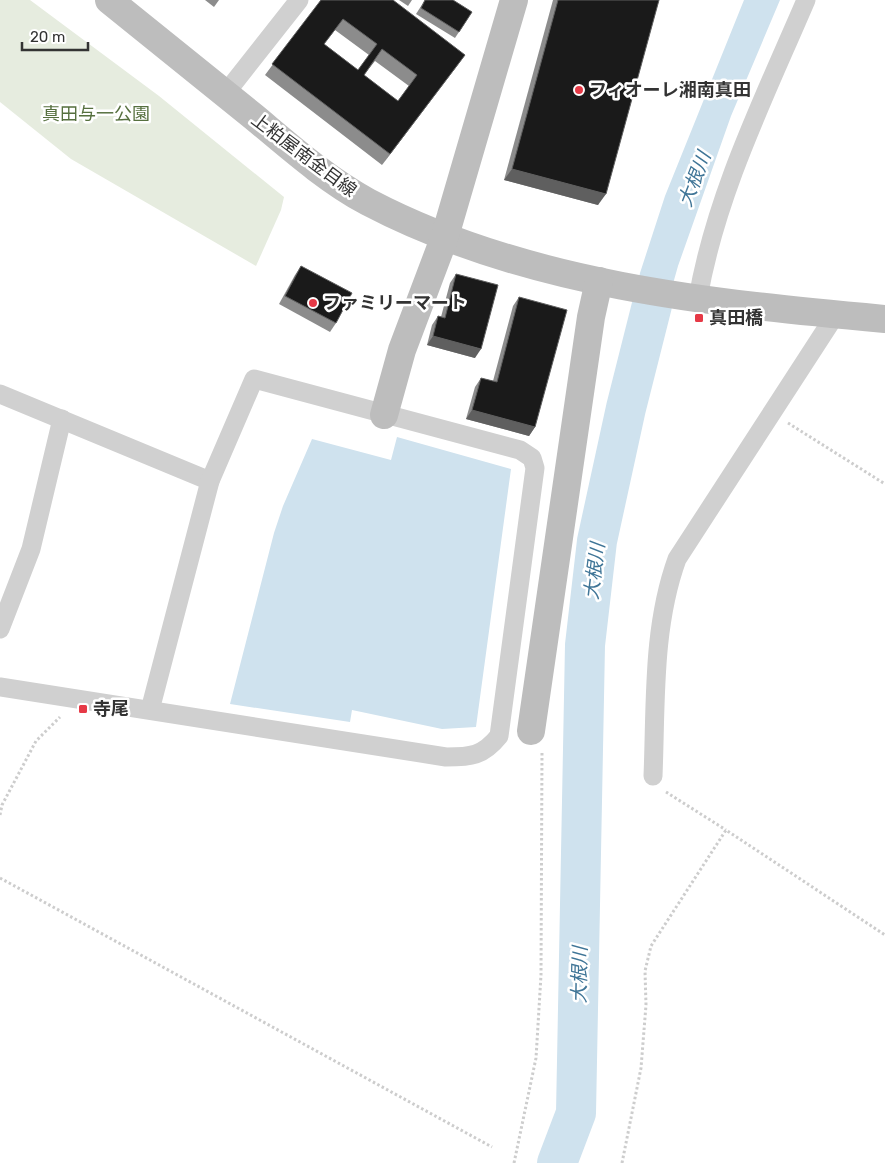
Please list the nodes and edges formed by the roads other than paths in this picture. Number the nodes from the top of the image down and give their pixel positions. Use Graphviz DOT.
graph roads {
  1 [pos="109,0"];
  2 [pos="299,0"];
  3 [pos="514,0"];
  4 [pos="806,0"];
  5 [pos="225,94"];
  6 [pos="445,236"];
  7 [pos="607,283"];
  8 [pos="691,296"];
  9 [pos="836,314"];
  10 [pos="885,319"];
  11 [pos="0,394"];
  12 [pos="384,415"];
  13 [pos="62,419"];
  14 [pos="210,481"];
  15 [pos="0,629"];
  16 [pos="0,687"];
  17 [pos="150,710"];
  18 [pos="531,731"];
  19 [pos="653,776"];
  1 -- 5 [label="street, 上粕屋南金目線"];
  2 -- 5 [label="street"];
  3 -- 6 [label="street"];
  4 -- 8 [label="street"];
  5 -- 6 [label="street, 上粕屋南金目線"];
  6 -- 7 [label="street, 上粕屋南金目線"];
  6 -- 12 [label="street"];
  7 -- 8 [label="street, 上粕屋南金目線"];
  7 -- 18 [label="street"];
  8 -- 9 [label="street, 上粕屋南金目線"];
  9 -- 10 [label="street, 上粕屋南金目線"];
  9 -- 19 [label="street"];
  11 -- 13 [label="street"];
  12 -- 14 [label="street"];
  12 -- 17 [label="street"];
  13 -- 14 [label="street"];
  13 -- 15 [label="street"];
  14 -- 17 [label="street"];
  16 -- 17 [label="street"];
}
